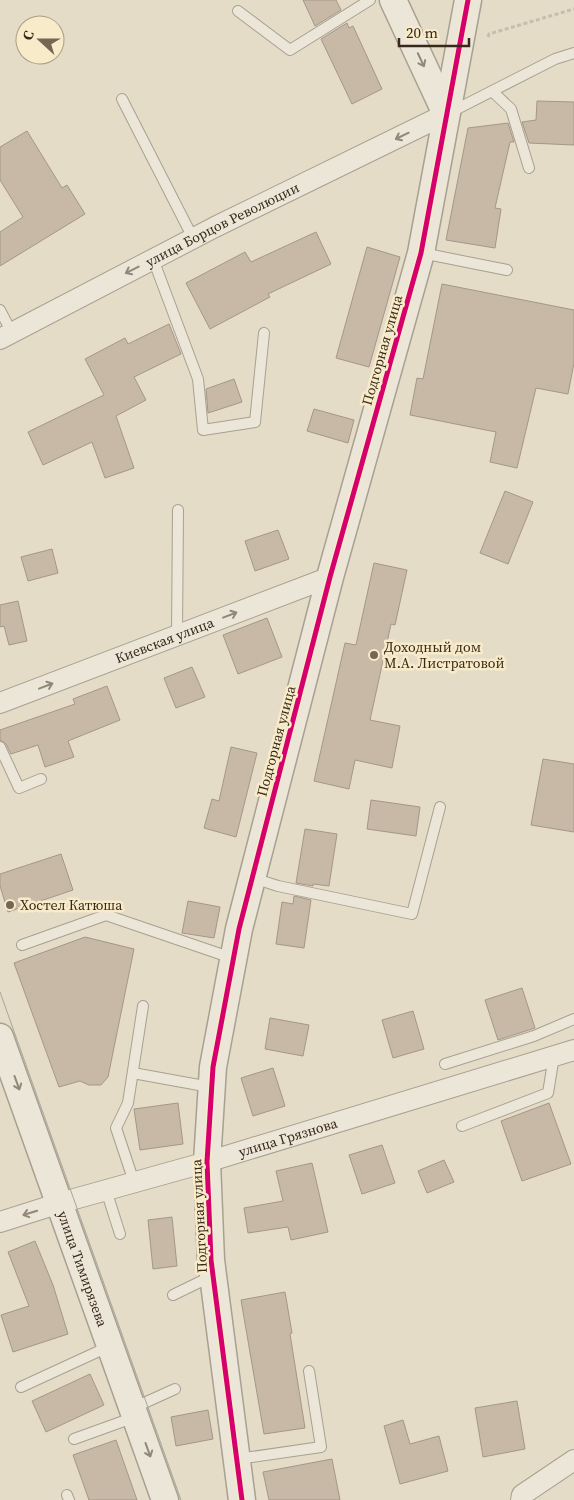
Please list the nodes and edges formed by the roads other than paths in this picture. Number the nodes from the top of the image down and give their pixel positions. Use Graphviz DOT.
graph roads {
  1 [pos="370,0"];
  2 [pos="394,0"];
  3 [pos="468,0"];
  4 [pos="238,11"];
  5 [pos="574,53"];
  6 [pos="492,91"];
  7 [pos="122,100"];
  8 [pos="446,114"];
  9 [pos="528,168"];
  10 [pos="193,238"];
  11 [pos="421,253"];
  12 [pos="153,259"];
  13 [pos="507,270"];
  14 [pos="0,310"];
  15 [pos="264,333"];
  16 [pos="6,336"];
  17 [pos="178,510"];
  18 [pos="330,577"];
  19 [pos="177,635"];
  20 [pos="0,703"];
  21 [pos="0,747"];
  22 [pos="41,779"];
  23 [pos="440,807"];
  24 [pos="252,878"];
  25 [pos="22,945"];
  26 [pos="233,958"];
  27 [pos="143,1006"];
  28 [pos="574,1019"];
  29 [pos="1,1046"];
  30 [pos="574,1050"];
  31 [pos="554,1056"];
  32 [pos="445,1064"];
  33 [pos="133,1073"];
  34 [pos="211,1088"];
  35 [pos="462,1126"];
  36 [pos="206,1162"];
  37 [pos="134,1182"];
  38 [pos="106,1190"];
  39 [pos="60,1203"];
  40 [pos="0,1222"];
  41 [pos="120,1234"];
  42 [pos="213,1275"];
  43 [pos="173,1295"];
  44 [pos="111,1346"];
  45 [pos="309,1371"];
  46 [pos="21,1387"];
  47 [pos="175,1389"];
  48 [pos="134,1412"];
  49 [pos="74,1439"];
  50 [pos="237,1460"];
  51 [pos="574,1460"];
  52 [pos="165,1500"];
  53 [pos="242,1500"];
  54 [pos="521,1500"];
  1 -- 4 [label="lane"];
  2 -- 8 [label="street, one-way"];
  3 -- 8 [label="street, Подгорная улица"];
  5 -- 6 [label="lane"];
  6 -- 8 [label="lane"];
  6 -- 9 [label="lane"];
  7 -- 10 [label="lane"];
  8 -- 10 [label="street, улица Борцов Революции, one-way"];
  8 -- 11 [label="street, Подгорная улица"];
  10 -- 12 [label="street, улица Борцов Революции"];
  11 -- 13 [label="lane"];
  11 -- 18 [label="street, Подгорная улица"];
  12 -- 15 [label="lane"];
  12 -- 16 [label="street, улица Борцов Революции, one-way"];
  14 -- 16 [label="lane"];
  17 -- 19 [label="lane"];
  19 -- 18 [label="street, Киевская улица, one-way"];
  18 -- 24 [label="street, Подгорная улица"];
  20 -- 19 [label="street, Киевская улица, one-way"];
  21 -- 22 [label="lane"];
  23 -- 24 [label="lane"];
  24 -- 26 [label="street, Подгорная улица"];
  25 -- 26 [label="lane"];
  26 -- 34 [label="street, Подгорная улица"];
  27 -- 33 [label="lane"];
  28 -- 32 [label="lane"];
  29 -- 39 [label="street, улица Тимирязева, one-way"];
  30 -- 31 [label="street, улица Грязнова"];
  31 -- 35 [label="lane"];
  31 -- 36 [label="street, улица Грязнова"];
  33 -- 34 [label="lane"];
  33 -- 37 [label="lane"];
  34 -- 36 [label="street, Подгорная улица"];
  36 -- 37 [label="street, улица Грязнова"];
  36 -- 42 [label="street, Подгорная улица"];
  37 -- 38 [label="street, улица Грязнова"];
  38 -- 39 [label="street, улица Грязнова"];
  38 -- 41 [label="lane"];
  39 -- 40 [label="street, улица Грязнова, one-way"];
  39 -- 44 [label="street, улица Тимирязева"];
  42 -- 43 [label="lane"];
  42 -- 50 [label="street, Подгорная улица"];
  44 -- 46 [label="lane"];
  44 -- 48 [label="street, улица Тимирязева"];
  45 -- 50 [label="lane"];
  47 -- 48 [label="lane"];
  48 -- 49 [label="lane"];
  48 -- 52 [label="street, улица Тимирязева, one-way"];
  50 -- 53 [label="street, Подгорная улица"];
  51 -- 54 [label="street"];
}
